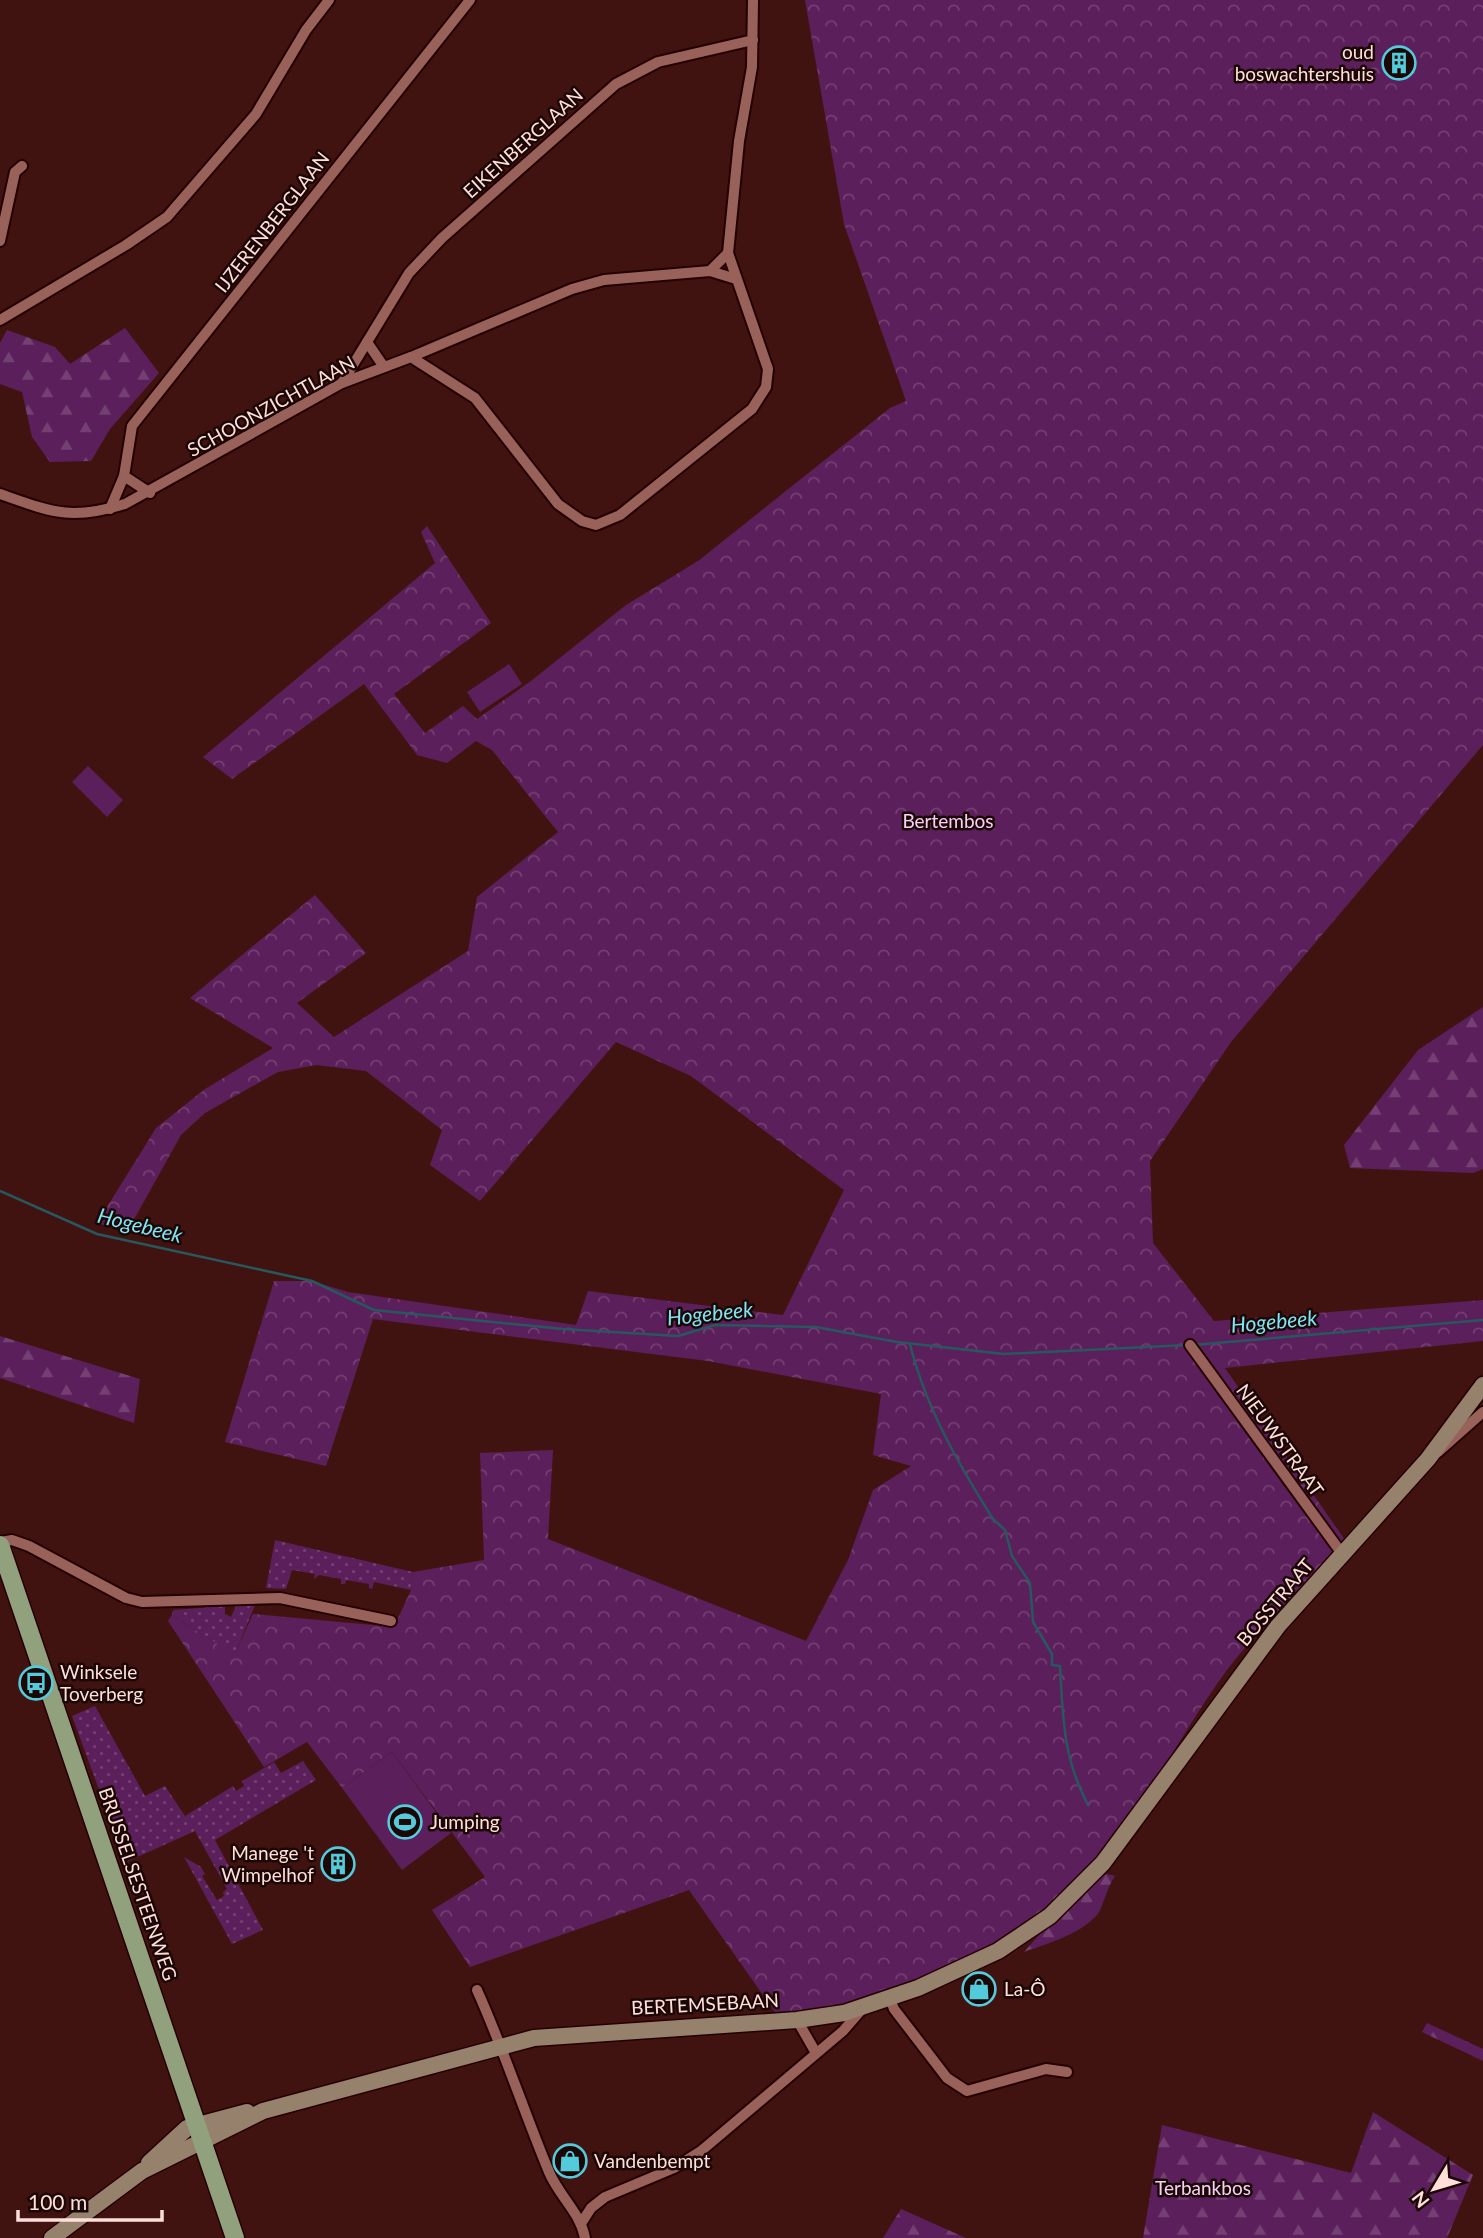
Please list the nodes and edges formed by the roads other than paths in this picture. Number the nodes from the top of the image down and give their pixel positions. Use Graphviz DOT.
graph roads {
  1 [pos="329,0"];
  2 [pos="470,0"];
  3 [pos="753,0"];
  4 [pos="753,40"];
  5 [pos="22,166"];
  6 [pos="0,241"];
  7 [pos="728,253"];
  8 [pos="710,271"];
  9 [pos="736,279"];
  10 [pos="0,320"];
  11 [pos="367,342"];
  12 [pos="411,357"];
  13 [pos="384,367"];
  14 [pos="342,383"];
  15 [pos="124,475"];
  16 [pos="150,493"];
  17 [pos="0,494"];
  18 [pos="110,509"];
  19 [pos="1190,1345"];
  20 [pos="1483,1385"];
  21 [pos="1483,1412"];
  22 [pos="1428,1459"];
  23 [pos="0,1543"];
  24 [pos="1343,1555"];
  25 [pos="391,1620"];
  26 [pos="1110,1854"];
  27 [pos="477,1990"];
  28 [pos="890,1999"];
  29 [pos="864,2007"];
  30 [pos="797,2020"];
  31 [pos="502,2044"];
  32 [pos="816,2053"];
  33 [pos="1068,2072"];
  34 [pos="263,2111"];
  35 [pos="196,2124"];
  36 [pos="202,2142"];
  37 [pos="142,2171"];
  38 [pos="582,2222"];
  39 [pos="52,2238"];
  40 [pos="235,2238"];
  41 [pos="585,2238"];
  1 -- 10 [label="street"];
  2 -- 15 [label="street, IJZERENBERGLAAN"];
  3 -- 4 [label="street"];
  4 -- 7 [label="street"];
  4 -- 11 [label="street, EIKENBERGLAAN"];
  5 -- 6 [label="street"];
  7 -- 8 [label="street"];
  7 -- 9 [label="street"];
  8 -- 9 [label="street"];
  8 -- 12 [label="street, SCHOONZICHTLAAN"];
  9 -- 12 [label="street"];
  11 -- 13 [label="street"];
  11 -- 14 [label="street, EIKENBERGLAAN"];
  12 -- 13 [label="street, SCHOONZICHTLAAN"];
  13 -- 14 [label="street, SCHOONZICHTLAAN"];
  14 -- 16 [label="street, SCHOONZICHTLAAN"];
  15 -- 16 [label="street"];
  15 -- 18 [label="street, IJZERENBERGLAAN"];
  16 -- 18 [label="street, SCHOONZICHTLAAN"];
  17 -- 18 [label="street, SCHOONZICHTLAAN"];
  19 -- 24 [label="street, NIEUWSTRAAT"];
  20 -- 22 [label="street, BOSSTRAAT"];
  21 -- 22 [label="street"];
  22 -- 24 [label="street, BOSSTRAAT"];
  23 -- 25 [label="street"];
  23 -- 35 [label="main road, BRUSSELSESTEENWEG"];
  24 -- 26 [label="street, BOSSTRAAT"];
  26 -- 28 [label="street, BERTEMSEBAAN"];
  27 -- 31 [label="street"];
  28 -- 29 [label="street, BERTEMSEBAAN"];
  28 -- 33 [label="street"];
  29 -- 30 [label="street, BERTEMSEBAAN"];
  29 -- 32 [label="street"];
  30 -- 31 [label="street, BERTEMSEBAAN"];
  30 -- 32 [label="street"];
  31 -- 34 [label="street, BERTEMSEBAAN"];
  31 -- 38 [label="street"];
  32 -- 38 [label="street"];
  34 -- 35 [label="street, BERTEMSEBAAN"];
  34 -- 36 [label="street, BERTEMSEBAAN"];
  35 -- 36 [label="main road, BRUSSELSESTEENWEG"];
  35 -- 37 [label="street"];
  36 -- 37 [label="street, BERTEMSEBAAN"];
  36 -- 40 [label="main road, BRUSSELSESTEENWEG"];
  37 -- 39 [label="street"];
  38 -- 41 [label="street"];
}
